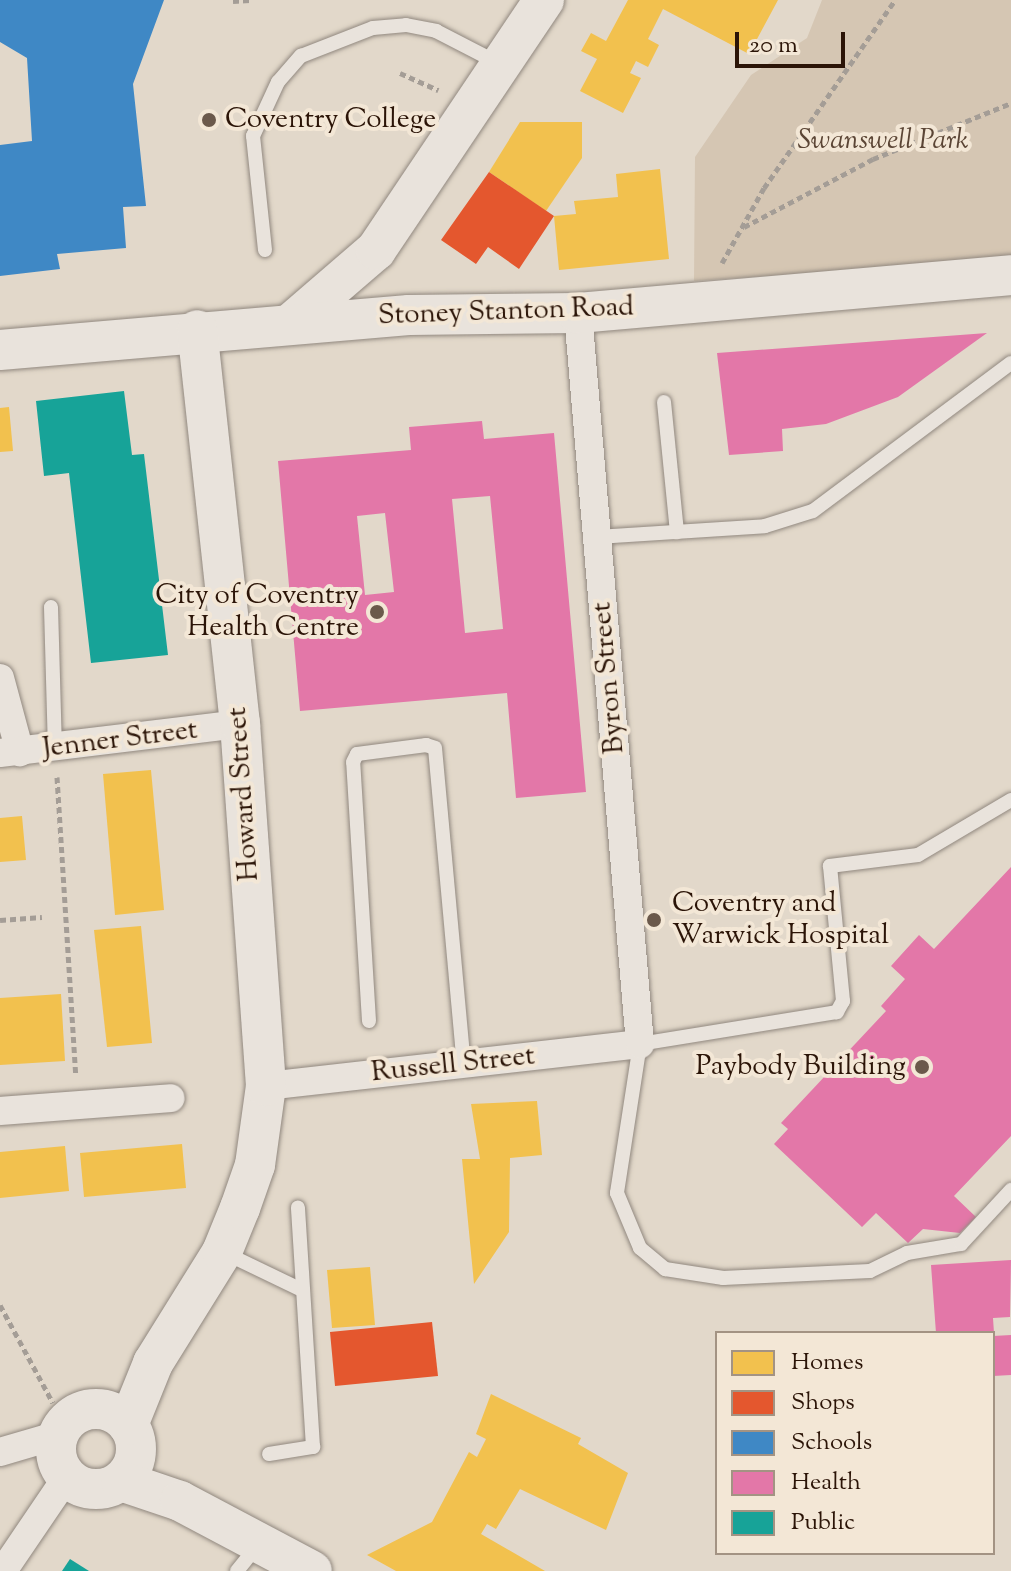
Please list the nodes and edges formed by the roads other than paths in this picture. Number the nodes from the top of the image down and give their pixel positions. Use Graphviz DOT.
graph roads {
  1 [pos="544,0"];
  2 [pos="500,64"];
  3 [pos="265,250"];
  4 [pos="376,250"];
  5 [pos="1011,275"];
  6 [pos="578,313"];
  7 [pos="409,315"];
  8 [pos="290,324"];
  9 [pos="197,330"];
  10 [pos="0,350"];
  11 [pos="1011,363"];
  12 [pos="664,402"];
  13 [pos="677,532"];
  14 [pos="597,537"];
  15 [pos="51,607"];
  16 [pos="0,678"];
  17 [pos="240,724"];
  18 [pos="55,750"];
  19 [pos="10,752"];
  20 [pos="1011,800"];
  21 [pos="369,1021"];
  22 [pos="640,1044"];
  23 [pos="464,1064"];
  24 [pos="266,1086"];
  25 [pos="171,1098"];
  26 [pos="0,1111"];
  27 [pos="1011,1190"];
  28 [pos="298,1207"];
  29 [pos="222,1252"];
  30 [pos="302,1290"];
  31 [pos="61,1430"];
  32 [pos="122,1442"];
  33 [pos="0,1452"];
  34 [pos="269,1454"];
  35 [pos="67,1477"];
  36 [pos="248,1557"];
  37 [pos="3,1571"];
  38 [pos="312,1571"];
  1 -- 2 [label="main road"];
  2 -- 3 [label="lane"];
  2 -- 4 [label="main road"];
  4 -- 7 [label="main road"];
  4 -- 8 [label="main road"];
  5 -- 6 [label="main road, Stoney Stanton Road"];
  6 -- 7 [label="main road, Stoney Stanton Road"];
  6 -- 14 [label="street, Byron Street"];
  7 -- 8 [label="main road, Stoney Stanton Road"];
  8 -- 9 [label="main road, Stoney Stanton Road"];
  9 -- 10 [label="main road, Stoney Stanton Road"];
  9 -- 17 [label="main road, Howard Street"];
  11 -- 13 [label="lane"];
  12 -- 13 [label="lane"];
  13 -- 14 [label="lane"];
  14 -- 22 [label="street, Byron Street"];
  15 -- 18 [label="lane"];
  16 -- 19 [label="street"];
  17 -- 18 [label="street, Jenner Street"];
  17 -- 24 [label="main road, Howard Street"];
  18 -- 19 [label="street, Jenner Street"];
  20 -- 22 [label="lane"];
  21 -- 23 [label="lane"];
  22 -- 23 [label="street, Russell Street"];
  22 -- 27 [label="lane"];
  23 -- 24 [label="street, Russell Street"];
  24 -- 29 [label="main road, Howard Street"];
  25 -- 26 [label="street"];
  28 -- 30 [label="lane"];
  29 -- 30 [label="lane"];
  29 -- 32 [label="main road, Howard Street"];
  30 -- 34 [label="lane"];
  31 -- 32 [label="main road"];
  31 -- 33 [label="street"];
  31 -- 35 [label="main road"];
  32 -- 35 [label="main road"];
  32 -- 36 [label="main road"];
  35 -- 37 [label="street"];
  36 -- 38 [label="main road"];
}
